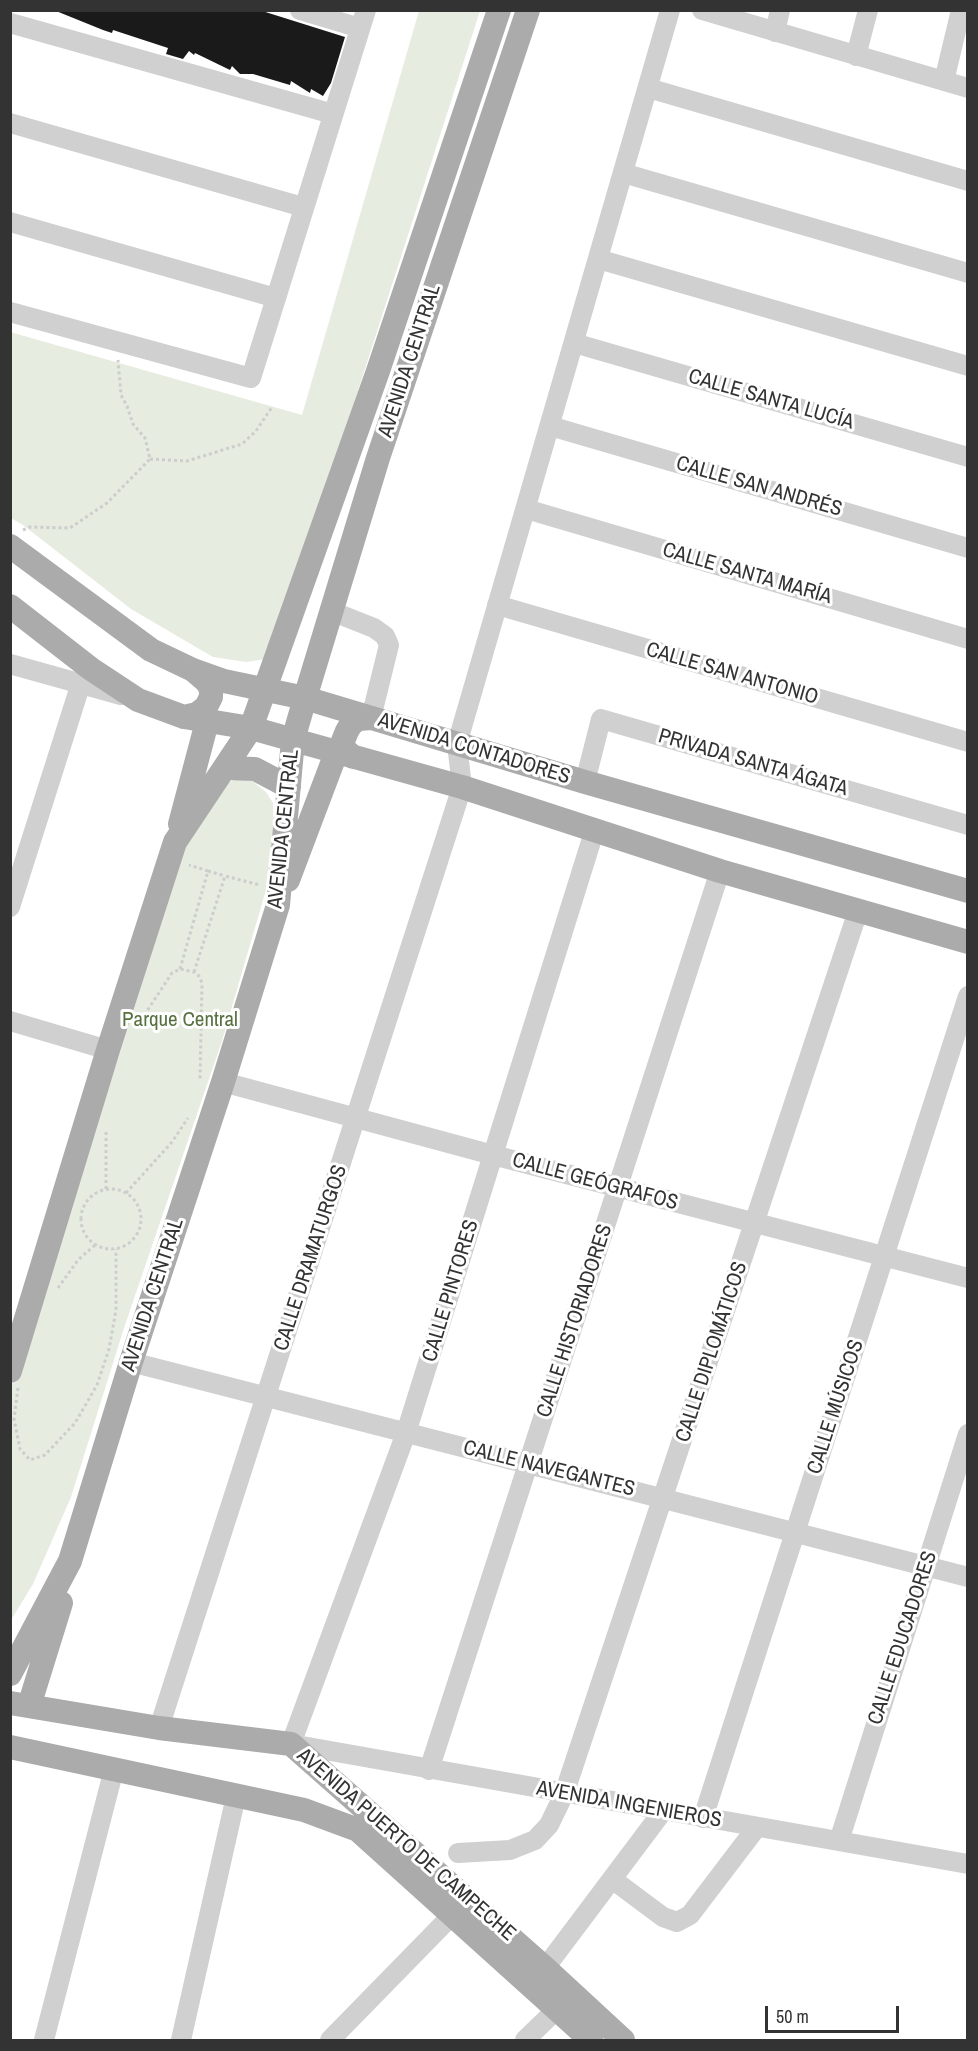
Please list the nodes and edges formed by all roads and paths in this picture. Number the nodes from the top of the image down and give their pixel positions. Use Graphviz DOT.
graph roads {
  1 [pos="300,10"];
  2 [pos="500,10"];
  3 [pos="528,10"];
  4 [pos="670,10"];
  5 [pos="702,10"];
  6 [pos="780,10"];
  7 [pos="868,10"];
  8 [pos="961,10"];
  9 [pos="363,19"];
  10 [pos="10,23"];
  11 [pos="775,32"];
  12 [pos="856,56"];
  13 [pos="944,81"];
  14 [pos="648,88"];
  15 [pos="968,88"];
  16 [pos="333,114"];
  17 [pos="10,123"];
  18 [pos="623,173"];
  19 [pos="968,181"];
  20 [pos="303,207"];
  21 [pos="10,222"];
  22 [pos="598,259"];
  23 [pos="968,273"];
  24 [pos="276,298"];
  25 [pos="10,312"];
  26 [pos="122,343"];
  27 [pos="574,343"];
  28 [pos="968,366"];
  29 [pos="272,407"];
  30 [pos="550,426"];
  31 [pos="968,457"];
  32 [pos="150,459"];
  33 [pos="526,509"];
  34 [pos="15,539"];
  35 [pos="968,548"];
  36 [pos="497,605"];
  37 [pos="10,606"];
  38 [pos="331,611"];
  39 [pos="968,639"];
  40 [pos="10,664"];
  41 [pos="193,670"];
  42 [pos="81,683"];
  43 [pos="264,690"];
  44 [pos="305,698"];
  45 [pos="138,700"];
  46 [pos="371,718"];
  47 [pos="196,719"];
  48 [pos="251,728"];
  49 [pos="293,740"];
  50 [pos="968,742"];
  51 [pos="457,744"];
  52 [pos="345,755"];
  53 [pos="225,768"];
  54 [pos="585,782"];
  55 [pos="289,787"];
  56 [pos="462,787"];
  57 [pos="968,825"];
  58 [pos="594,831"];
  59 [pos="173,850"];
  60 [pos="720,871"];
  61 [pos="208,872"];
  62 [pos="225,876"];
  63 [pos="968,891"];
  64 [pos="278,897"];
  65 [pos="10,907"];
  66 [pos="858,911"];
  67 [pos="968,942"];
  68 [pos="180,969"];
  69 [pos="194,972"];
  70 [pos="968,996"];
  71 [pos="10,1021"];
  72 [pos="138,1026"];
  73 [pos="108,1050"];
  74 [pos="223,1082"];
  75 [pos="199,1091"];
  76 [pos="190,1112"];
  77 [pos="357,1118"];
  78 [pos="106,1124"];
  79 [pos="493,1155"];
  80 [pos="618,1188"];
  81 [pos="106,1189"];
  82 [pos="126,1193"];
  83 [pos="754,1223"];
  84 [pos="116,1249"];
  85 [pos="884,1257"];
  86 [pos="968,1278"];
  87 [pos="18,1321"];
  88 [pos="130,1362"];
  89 [pos="10,1371"];
  90 [pos="266,1397"];
  91 [pos="406,1432"];
  92 [pos="968,1434"];
  93 [pos="30,1460"];
  94 [pos="529,1464"];
  95 [pos="663,1499"];
  96 [pos="796,1533"];
  97 [pos="70,1561"];
  98 [pos="926,1566"];
  99 [pos="968,1577"];
  100 [pos="42,1614"];
  101 [pos="10,1647"];
  102 [pos="10,1674"];
  103 [pos="20,1705"];
  104 [pos="159,1728"];
  105 [pos="291,1744"];
  106 [pos="10,1747"];
  107 [pos="114,1769"];
  108 [pos="429,1770"];
  109 [pos="564,1794"];
  110 [pos="236,1796"];
  111 [pos="663,1811"];
  112 [pos="703,1818"];
  113 [pos="757,1827"];
  114 [pos="838,1841"];
  115 [pos="458,1853"];
  116 [pos="967,1862"];
  117 [pos="612,1879"];
  118 [pos="460,1907"];
  119 [pos="545,1968"];
  120 [pos="557,2009"];
  121 [pos="45,2040"];
  122 [pos="181,2040"];
  123 [pos="330,2040"];
  124 [pos="525,2040"];
  125 [pos="591,2040"];
  126 [pos="623,2040"];
  1 -- 9 [label="street"];
  2 -- 43 [label="main road, AVENIDA CENTRAL"];
  3 -- 38 [label="main road, AVENIDA CENTRAL"];
  4 -- 14 [label="street"];
  5 -- 11 [label="street"];
  6 -- 11 [label="street"];
  7 -- 12 [label="street"];
  8 -- 13 [label="street"];
  9 -- 16 [label="street"];
  10 -- 16 [label="street"];
  11 -- 12 [label="street"];
  12 -- 13 [label="street"];
  13 -- 15 [label="street"];
  14 -- 18 [label="street"];
  14 -- 19 [label="street"];
  16 -- 20 [label="street"];
  17 -- 20 [label="street"];
  18 -- 22 [label="street"];
  18 -- 23 [label="street"];
  20 -- 24 [label="street"];
  21 -- 24 [label="street"];
  22 -- 27 [label="street"];
  22 -- 28 [label="street"];
  24 -- 26 [label="street"];
  25 -- 26 [label="street"];
  26 -- 32 [label="path"];
  27 -- 30 [label="street"];
  27 -- 31 [label="street, CALLE SANTA LUCÍA"];
  29 -- 32 [label="path"];
  30 -- 33 [label="street"];
  30 -- 35 [label="street, CALLE SAN ANDRÉS"];
  32 -- 34 [label="path"];
  33 -- 36 [label="street"];
  33 -- 39 [label="street, CALLE SANTA MARÍA"];
  34 -- 41 [label="main road, AVENIDA CONTADORES"];
  36 -- 50 [label="street, CALLE SAN ANTONIO"];
  36 -- 51 [label="street"];
  37 -- 45 [label="main road, AVENIDA CONTADORES"];
  38 -- 44 [label="main road, AVENIDA CENTRAL"];
  38 -- 46 [label="street"];
  40 -- 42 [label="street"];
  41 -- 43 [label="main road, AVENIDA CONTADORES"];
  41 -- 47 [label="main road"];
  42 -- 45 [label="street"];
  42 -- 65 [label="street"];
  43 -- 44 [label="main road, AVENIDA CONTADORES"];
  43 -- 48 [label="main road, AVENIDA CENTRAL"];
  44 -- 46 [label="main road, AVENIDA CONTADORES"];
  44 -- 49 [label="main road, AVENIDA CENTRAL"];
  45 -- 47 [label="main road, AVENIDA CONTADORES"];
  46 -- 51 [label="main road, AVENIDA CONTADORES"];
  46 -- 52 [label="main road"];
  47 -- 48 [label="main road, AVENIDA CONTADORES"];
  47 -- 59 [label="main road"];
  48 -- 49 [label="main road, AVENIDA CONTADORES"];
  48 -- 53 [label="main road, AVENIDA CENTRAL"];
  49 -- 52 [label="main road, AVENIDA CONTADORES"];
  49 -- 55 [label="main road, AVENIDA CENTRAL"];
  51 -- 54 [label="main road, AVENIDA CONTADORES"];
  51 -- 56 [label="street"];
  52 -- 56 [label="main road, AVENIDA CONTADORES"];
  52 -- 64 [label="main road"];
  53 -- 55 [label="main road"];
  53 -- 59 [label="main road, AVENIDA CENTRAL"];
  54 -- 57 [label="street, PRIVADA SANTA ÁGATA"];
  54 -- 63 [label="main road, AVENIDA CONTADORES"];
  55 -- 64 [label="main road, AVENIDA CENTRAL"];
  56 -- 58 [label="main road, AVENIDA CONTADORES"];
  56 -- 77 [label="street, CALLE DRAMATURGOS"];
  58 -- 60 [label="main road, AVENIDA CONTADORES"];
  58 -- 79 [label="street, CALLE PINTORES"];
  59 -- 61 [label="path"];
  59 -- 73 [label="main road, AVENIDA CENTRAL"];
  60 -- 66 [label="main road, AVENIDA CONTADORES"];
  60 -- 80 [label="street, CALLE HISTORIADORES"];
  61 -- 62 [label="path"];
  61 -- 68 [label="path"];
  62 -- 64 [label="path"];
  62 -- 69 [label="path"];
  64 -- 74 [label="main road, AVENIDA CENTRAL"];
  66 -- 67 [label="main road, AVENIDA CONTADORES"];
  66 -- 83 [label="street, CALLE DIPLOMÁTICOS"];
  68 -- 69 [label="path"];
  68 -- 72 [label="path"];
  69 -- 75 [label="path"];
  70 -- 85 [label="street, CALLE MÚSICOS"];
  71 -- 73 [label="street"];
  73 -- 87 [label="main road, AVENIDA CENTRAL"];
  74 -- 77 [label="street, CALLE GEÓGRAFOS"];
  74 -- 88 [label="main road, AVENIDA CENTRAL"];
  76 -- 82 [label="path"];
  77 -- 79 [label="street, CALLE GEÓGRAFOS"];
  77 -- 90 [label="street, CALLE DRAMATURGOS"];
  78 -- 81 [label="path"];
  79 -- 80 [label="street, CALLE GEÓGRAFOS"];
  79 -- 91 [label="street, CALLE PINTORES"];
  80 -- 83 [label="street, CALLE GEÓGRAFOS"];
  80 -- 94 [label="street, CALLE HISTORIADORES"];
  81 -- 82 [label="path"];
  81 -- 84 [label="path"];
  82 -- 84 [label="path"];
  83 -- 85 [label="street, CALLE GEÓGRAFOS"];
  83 -- 95 [label="street, CALLE DIPLOMÁTICOS"];
  84 -- 93 [label="path"];
  85 -- 86 [label="street, CALLE GEÓGRAFOS"];
  85 -- 96 [label="street, CALLE MÚSICOS"];
  87 -- 89 [label="main road, AVENIDA CENTRAL"];
  88 -- 90 [label="street, CALLE NAVEGANTES"];
  88 -- 97 [label="main road, AVENIDA CENTRAL"];
  90 -- 91 [label="street, CALLE NAVEGANTES"];
  90 -- 104 [label="street, CALLE DRAMATURGOS"];
  91 -- 94 [label="street, CALLE NAVEGANTES"];
  91 -- 105 [label="street, CALLE PINTORES"];
  92 -- 98 [label="street, CALLE EDUCADORES"];
  94 -- 95 [label="street, CALLE NAVEGANTES"];
  94 -- 108 [label="street, CALLE HISTORIADORES"];
  95 -- 96 [label="street, CALLE NAVEGANTES"];
  95 -- 109 [label="street, CALLE DIPLOMÁTICOS"];
  96 -- 98 [label="street, CALLE NAVEGANTES"];
  96 -- 112 [label="street, CALLE MÚSICOS"];
  97 -- 100 [label="main road, AVENIDA CENTRAL"];
  97 -- 103 [label="main road"];
  98 -- 99 [label="street, CALLE NAVEGANTES"];
  98 -- 114 [label="street, CALLE EDUCADORES"];
  100 -- 101 [label="main road"];
  100 -- 102 [label="main road, AVENIDA CENTRAL"];
  103 -- 104 [label="main road, AVENIDA PUERTO DE CAMPECHE"];
  104 -- 105 [label="main road, AVENIDA PUERTO DE CAMPECHE"];
  105 -- 108 [label="street, AVENIDA INGENIEROS"];
  105 -- 118 [label="main road, AVENIDA PUERTO DE CAMPECHE"];
  106 -- 107 [label="main road, AVENIDA PUERTO DE CAMPECHE"];
  107 -- 110 [label="main road, AVENIDA PUERTO DE CAMPECHE"];
  107 -- 121 [label="street"];
  108 -- 109 [label="street, AVENIDA INGENIEROS"];
  109 -- 111 [label="street, AVENIDA INGENIEROS"];
  109 -- 115 [label="street, CALLE DIPLOMÁTICOS"];
  110 -- 118 [label="main road, AVENIDA PUERTO DE CAMPECHE"];
  110 -- 122 [label="street"];
  111 -- 112 [label="street, AVENIDA INGENIEROS"];
  111 -- 117 [label="street"];
  112 -- 113 [label="street, AVENIDA INGENIEROS"];
  113 -- 114 [label="street, AVENIDA INGENIEROS"];
  113 -- 117 [label="street"];
  114 -- 116 [label="street, AVENIDA INGENIEROS"];
  117 -- 119 [label="street"];
  118 -- 119 [label="main road, AVENIDA PUERTO DE CAMPECHE"];
  118 -- 120 [label="main road, AVENIDA PUERTO DE CAMPECHE"];
  118 -- 123 [label="street"];
  119 -- 126 [label="main road, AVENIDA PUERTO DE CAMPECHE"];
  120 -- 124 [label="street"];
  120 -- 125 [label="main road, AVENIDA PUERTO DE CAMPECHE"];
}
